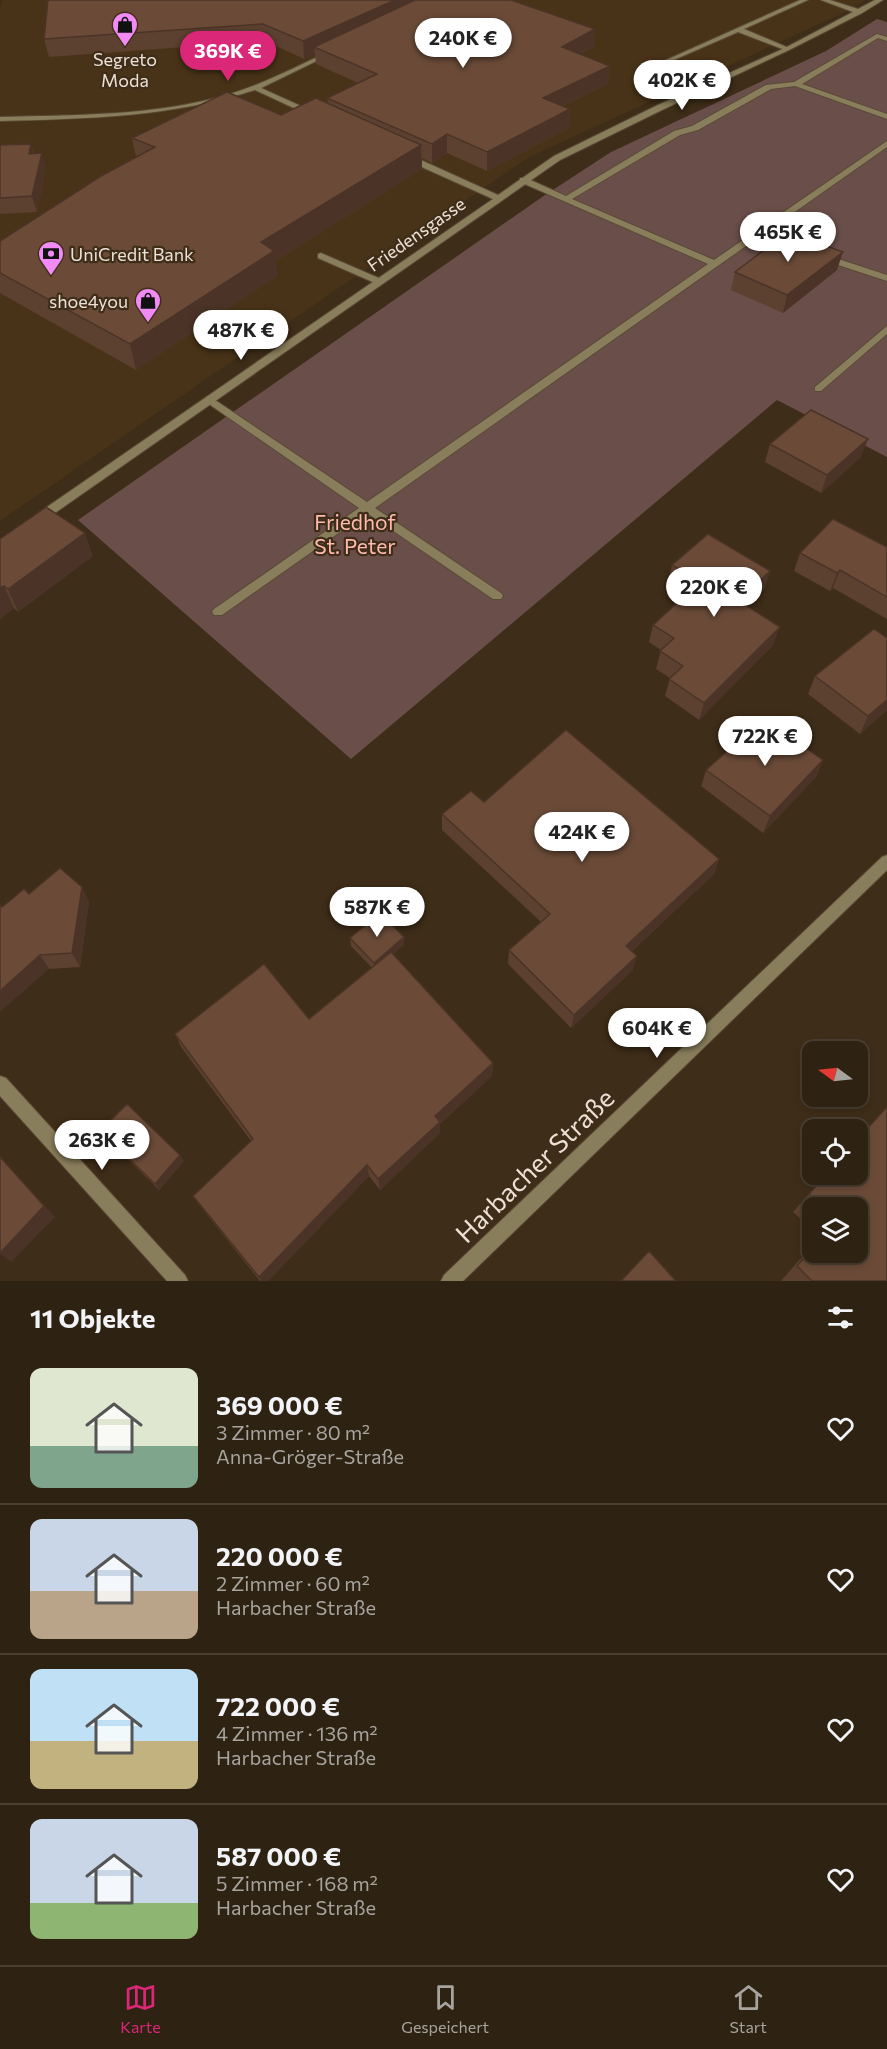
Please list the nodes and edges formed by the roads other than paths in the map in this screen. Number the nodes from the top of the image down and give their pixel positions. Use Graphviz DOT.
graph roads {
  1 [pos="806,0"];
  2 [pos="825,0"];
  3 [pos="880,0"];
  4 [pos="860,12"];
  5 [pos="737,29"];
  6 [pos="887,39"];
  7 [pos="338,49"];
  8 [pos="787,49"];
  9 [pos="658,65"];
  10 [pos="796,84"];
  11 [pos="255,88"];
  12 [pos="318,117"];
  13 [pos="887,117"];
  14 [pos="0,119"];
  15 [pos="887,143"];
  16 [pos="403,155"];
  17 [pos="523,180"];
  18 [pos="497,198"];
  19 [pos="566,199"];
  20 [pos="753,237"];
  21 [pos="796,248"];
  22 [pos="321,256"];
  23 [pos="819,256"];
  24 [pos="715,264"];
  25 [pos="887,278"];
  26 [pos="378,282"];
  27 [pos="887,329"];
  28 [pos="818,389"];
  29 [pos="209,400"];
  30 [pos="368,508"];
  31 [pos="28,526"];
  32 [pos="497,596"];
  33 [pos="218,612"];
  34 [pos="887,861"];
  35 [pos="0,1084"];
  36 [pos="179,1281"];
  37 [pos="450,1281"];
  1 -- 5 [label="street"];
  2 -- 4 [label="street"];
  3 -- 4 [label="street, Friedensgasse"];
  4 -- 8 [label="street, Friedensgasse"];
  5 -- 8 [label="street"];
  5 -- 9 [label="street"];
  6 -- 10 [label="street"];
  7 -- 11 [label="street"];
  8 -- 17 [label="street, Friedensgasse"];
  10 -- 13 [label="street"];
  10 -- 19 [label="street"];
  11 -- 12 [label="street"];
  11 -- 14 [label="street"];
  15 -- 20 [label="street"];
  16 -- 18 [label="street"];
  17 -- 18 [label="street, Friedensgasse"];
  17 -- 19 [label="street"];
  18 -- 26 [label="street, Friedensgasse"];
  19 -- 24 [label="street"];
  20 -- 21 [label="street"];
  20 -- 24 [label="street"];
  22 -- 26 [label="street"];
  23 -- 25 [label="street"];
  24 -- 30 [label="street"];
  26 -- 29 [label="street, Friedensgasse"];
  27 -- 28 [label="street"];
  29 -- 30 [label="street"];
  29 -- 31 [label="street, Friedensgasse"];
  30 -- 32 [label="street"];
  30 -- 33 [label="street"];
  34 -- 37 [label="street, Harbacher Straße"];
  35 -- 36 [label="street"];
}
